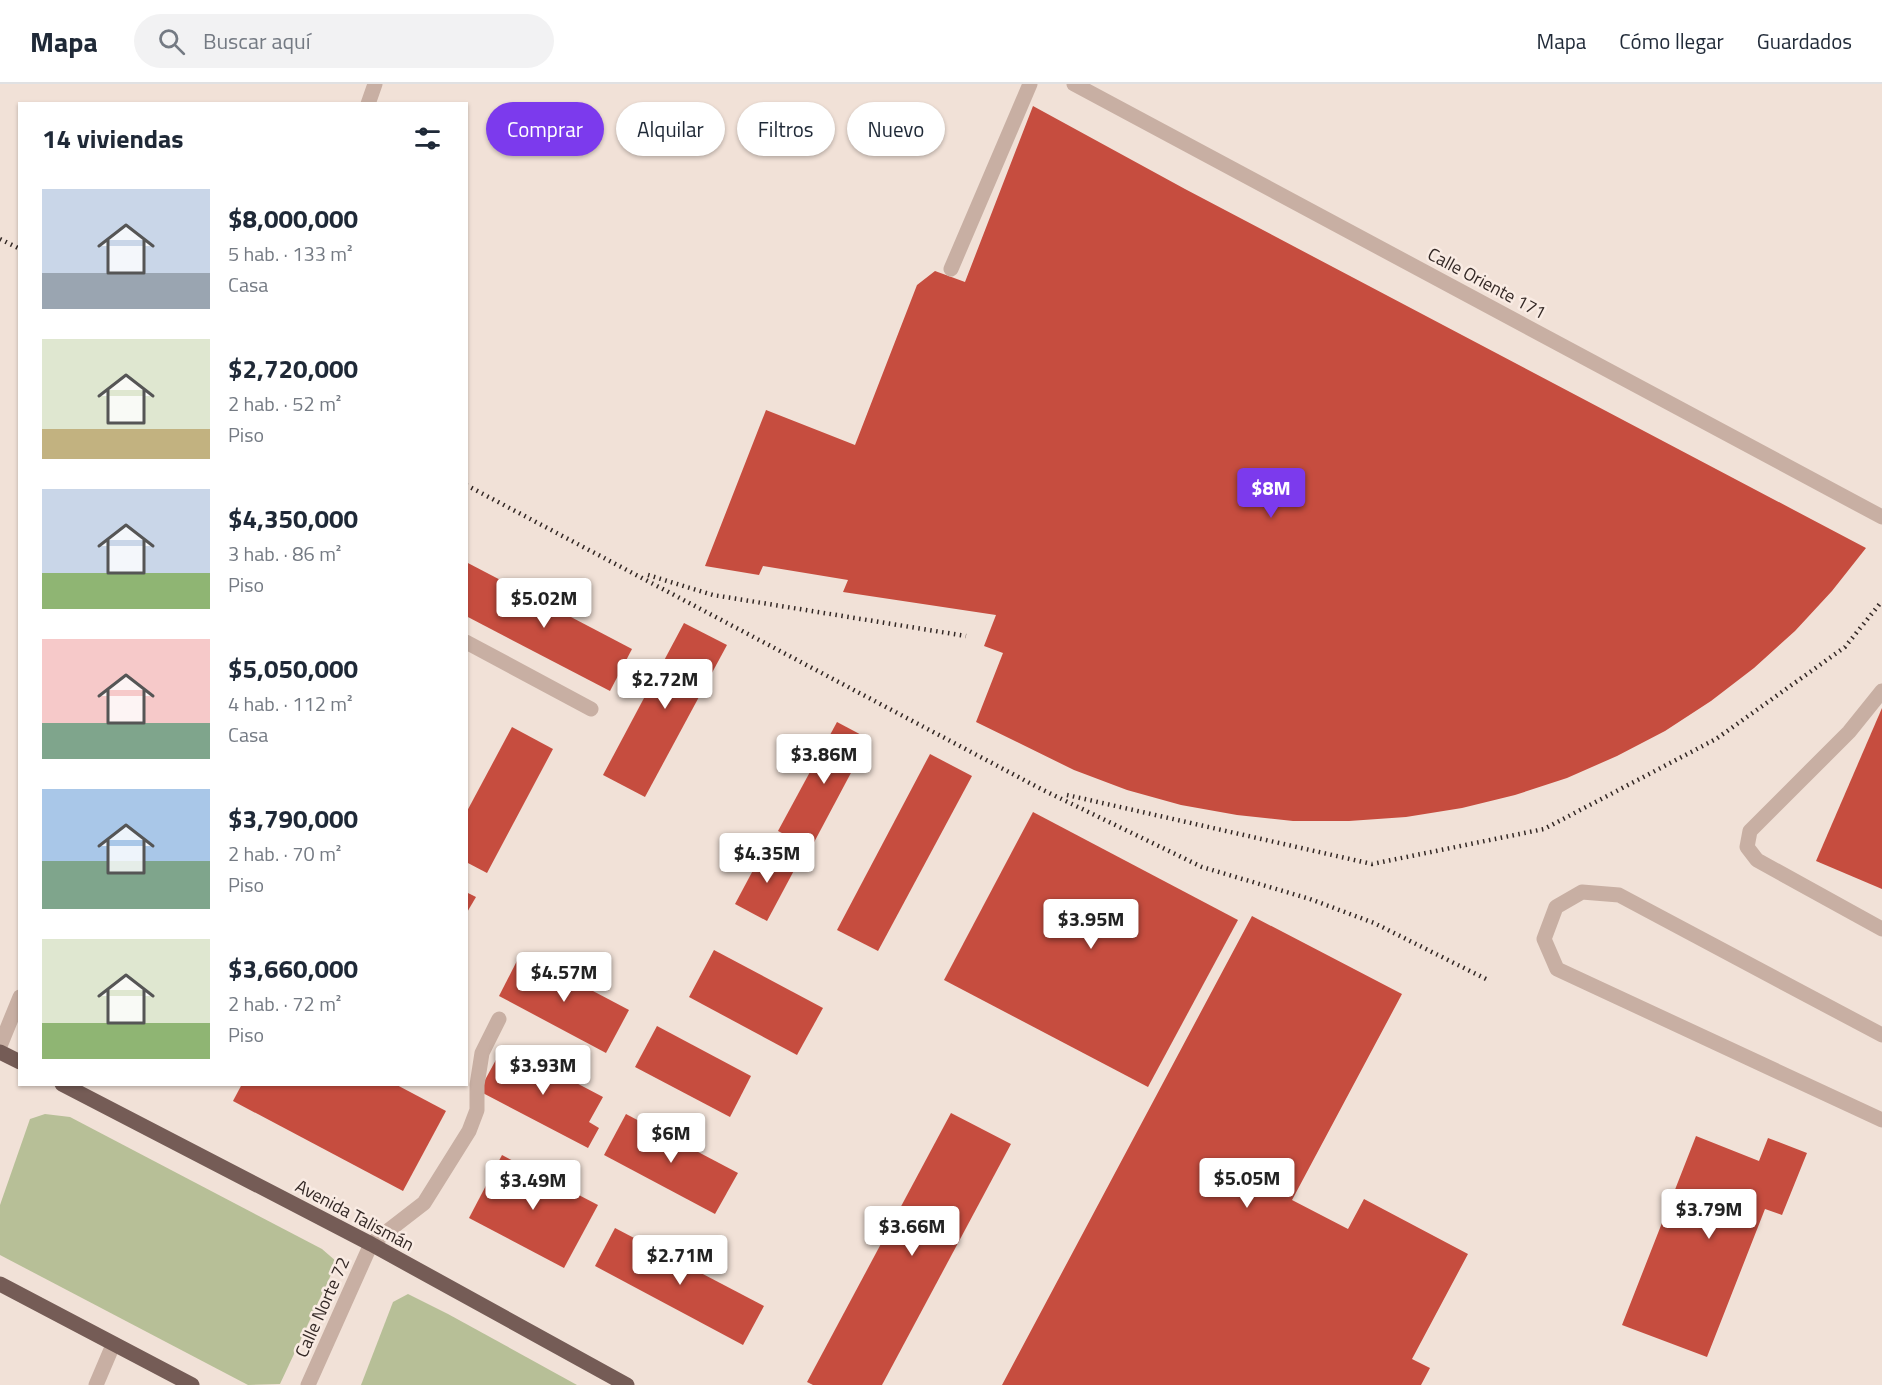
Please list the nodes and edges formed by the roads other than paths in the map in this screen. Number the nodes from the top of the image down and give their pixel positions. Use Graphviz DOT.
graph roads {
  1 [pos="375,84"];
  2 [pos="1030,84"];
  3 [pos="1074,84"];
  4 [pos="369,102"];
  5 [pos="951,268"];
  6 [pos="1882,517"];
  7 [pos="468,643"];
  8 [pos="1882,691"];
  9 [pos="591,709"];
  10 [pos="1882,928"];
  11 [pos="18,1002"];
  12 [pos="499,1018"];
  13 [pos="1882,1035"];
  14 [pos="0,1046"];
  15 [pos="0,1052"];
  16 [pos="18,1061"];
  17 [pos="66,1086"];
  18 [pos="1882,1120"];
  19 [pos="371,1244"];
  20 [pos="0,1284"];
  21 [pos="112,1345"];
  22 [pos="96,1385"];
  23 [pos="192,1385"];
  24 [pos="308,1385"];
  25 [pos="627,1385"];
  1 -- 4 [label="street"];
  2 -- 5 [label="street"];
  3 -- 6 [label="street, Calle Oriente 171"];
  7 -- 9 [label="street"];
  8 -- 10 [label="street"];
  11 -- 14 [label="street"];
  12 -- 19 [label="street"];
  13 -- 18 [label="street"];
  15 -- 16 [label="main road"];
  17 -- 19 [label="main road, Avenida Talismán"];
  19 -- 24 [label="street, Calle Norte 72"];
  19 -- 25 [label="main road, Avenida Talismán"];
  20 -- 21 [label="main road"];
  21 -- 22 [label="street"];
  21 -- 23 [label="main road"];
}
